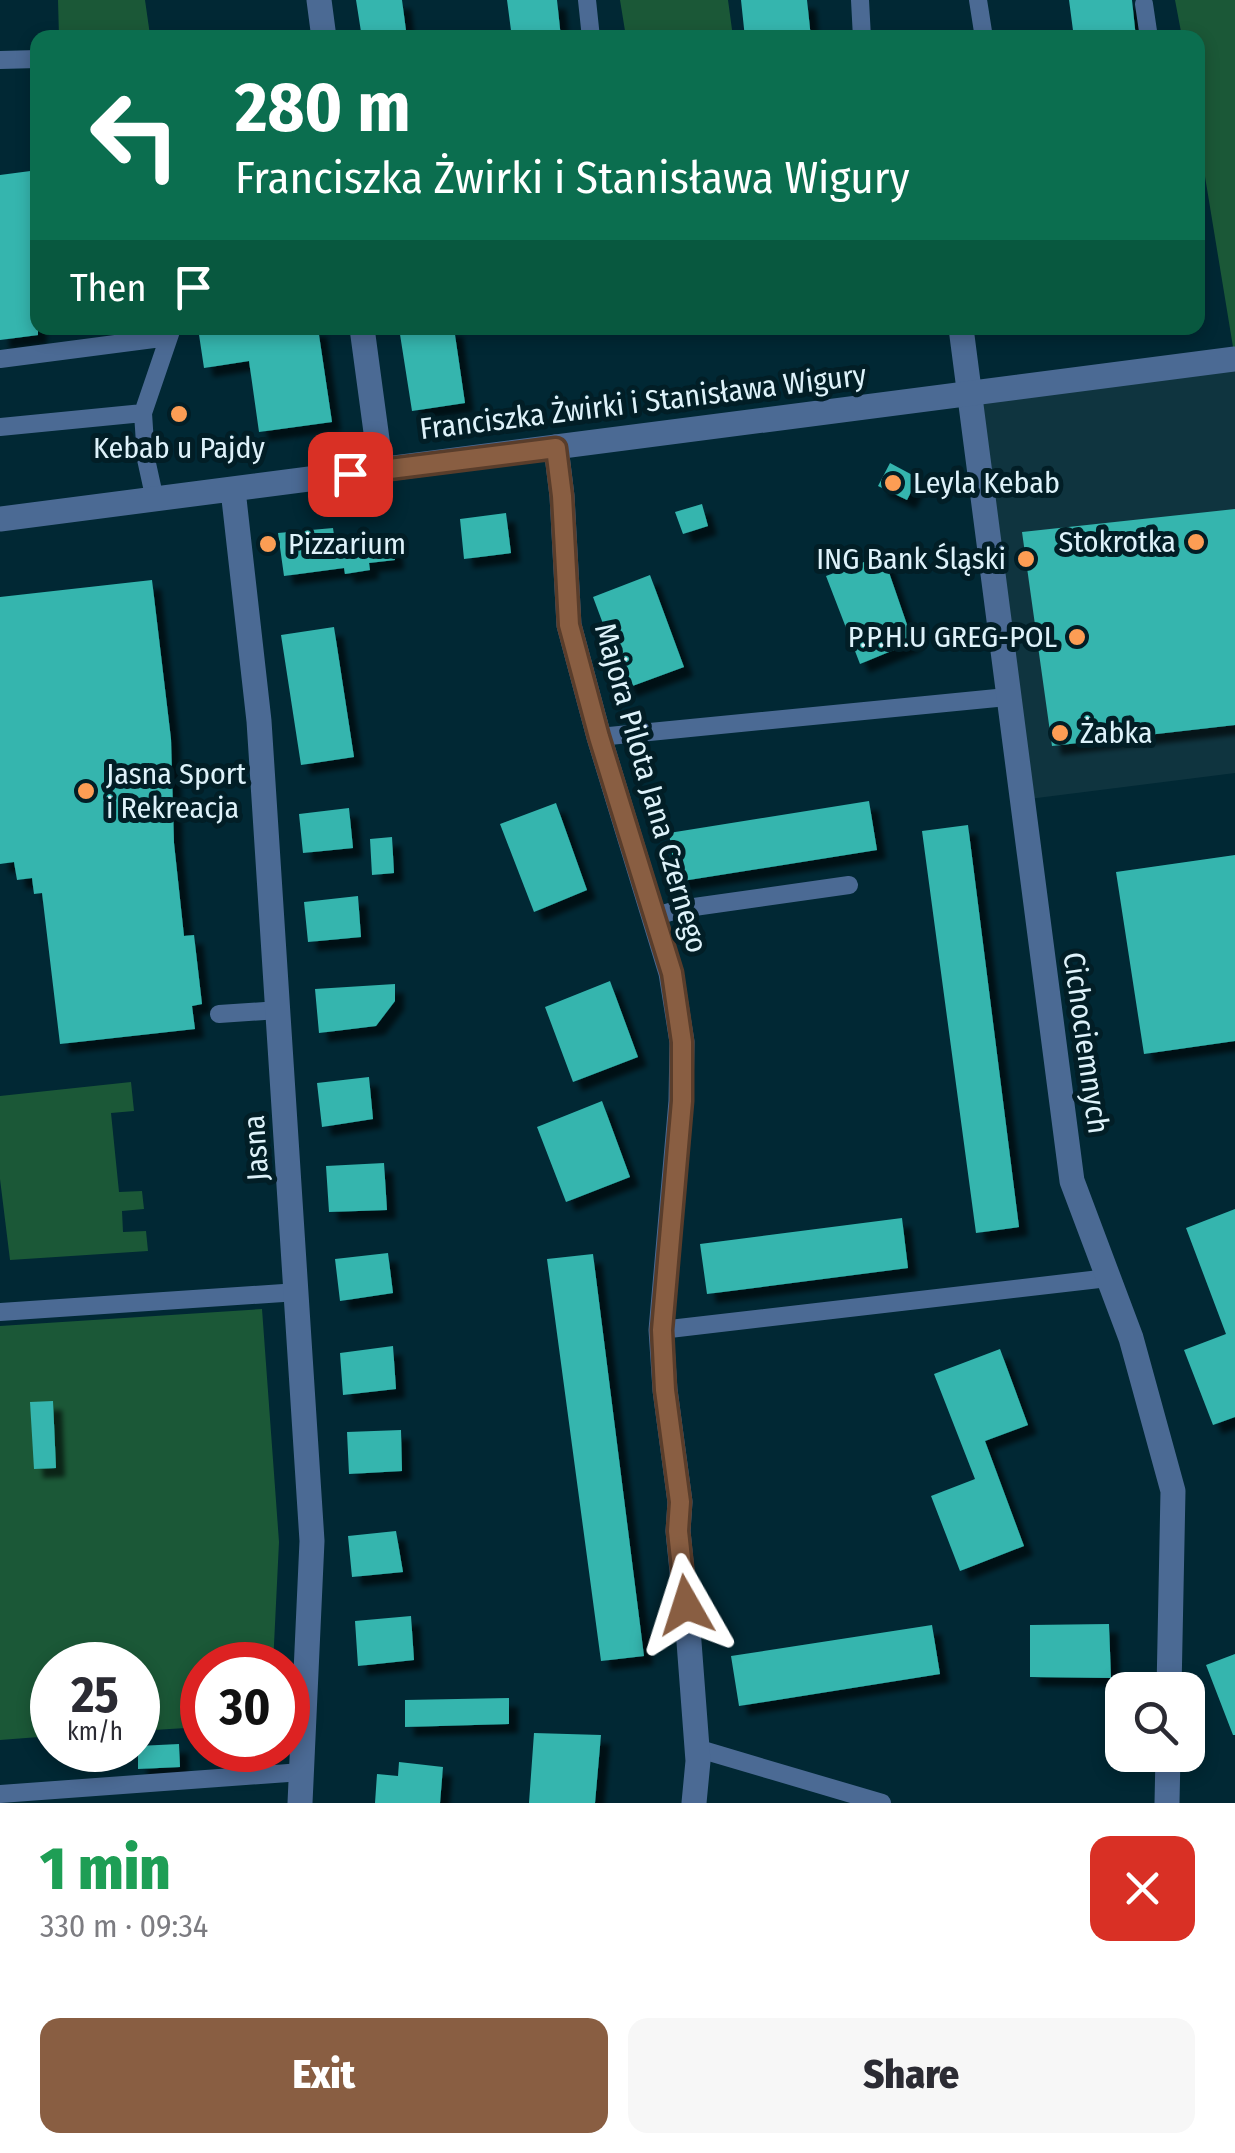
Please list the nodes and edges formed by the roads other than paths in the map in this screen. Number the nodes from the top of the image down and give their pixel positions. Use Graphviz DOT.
graph roads {
  1 [pos="320,0"];
  2 [pos="586,0"];
  3 [pos="860,0"];
  4 [pos="978,0"];
  5 [pos="1144,4"];
  6 [pos="323,30"];
  7 [pos="590,30"];
  8 [pos="862,30"];
  9 [pos="983,30"];
  10 [pos="1149,30"];
  11 [pos="0,60"];
  12 [pos="30,60"];
  13 [pos="151,335"];
  14 [pos="169,335"];
  15 [pos="363,335"];
  16 [pos="961,335"];
  17 [pos="0,359"];
  18 [pos="1235,359"];
  19 [pos="972,392"];
  20 [pos="143,413"];
  21 [pos="0,427"];
  22 [pos="556,448"];
  23 [pos="381,469"];
  24 [pos="233,490"];
  25 [pos="155,500"];
  26 [pos="0,519"];
  27 [pos="1007,697"];
  28 [pos="599,737"];
  29 [pos="849,886"];
  30 [pos="653,917"];
  31 [pos="279,1010"];
  32 [pos="220,1014"];
  33 [pos="1108,1278"];
  34 [pos="298,1292"];
  35 [pos="0,1312"];
  36 [pos="662,1330"];
  37 [pos="308,1642"];
  38 [pos="1169,1672"];
  39 [pos="696,1748"];
  40 [pos="302,1772"];
  41 [pos="1168,1772"];
  42 [pos="0,1794"];
  43 [pos="300,1803"];
  44 [pos="694,1803"];
  45 [pos="882,1803"];
  46 [pos="1167,1803"];
  1 -- 6 [label="street"];
  2 -- 7 [label="lane"];
  3 -- 8 [label="lane"];
  4 -- 9 [label="lane"];
  5 -- 10 [label="lane"];
  11 -- 12 [label="lane"];
  13 -- 17 [label="lane"];
  14 -- 20 [label="lane"];
  15 -- 23 [label="street"];
  16 -- 19 [label="street, Cichociemnych"];
  18 -- 19 [label="street, Franciszka Żwirki i Stanisława Wigury"];
  19 -- 22 [label="street, Franciszka Żwirki i Stanisława Wigury"];
  19 -- 27 [label="street, Cichociemnych"];
  20 -- 21 [label="lane"];
  20 -- 25 [label="lane"];
  22 -- 23 [label="street, Franciszka Żwirki i Stanisława Wigury"];
  22 -- 28 [label="street, Majora Pilota Jana Czernego"];
  23 -- 24 [label="street, Franciszka Żwirki i Stanisława Wigury"];
  24 -- 25 [label="street, Franciszka Żwirki i Stanisława Wigury"];
  24 -- 31 [label="street, Jasna"];
  25 -- 26 [label="street, Franciszka Żwirki i Stanisława Wigury"];
  27 -- 28 [label="lane"];
  27 -- 33 [label="street, Cichociemnych"];
  28 -- 30 [label="street, Majora Pilota Jana Czernego"];
  29 -- 30 [label="lane"];
  30 -- 36 [label="street, Majora Pilota Jana Czernego"];
  31 -- 32 [label="lane"];
  31 -- 34 [label="street, Jasna"];
  33 -- 36 [label="lane"];
  33 -- 38 [label="street, Cichociemnych"];
  34 -- 35 [label="lane"];
  34 -- 37 [label="street, Jasna"];
  36 -- 39 [label="street, Majora Pilota Jana Czernego"];
  39 -- 44 [label="street, Majora Pilota Jana Czernego"];
  39 -- 45 [label="lane"];
  40 -- 42 [label="lane"];
  40 -- 43 [label="street, Jasna"];
  41 -- 46 [label="street"];
}
